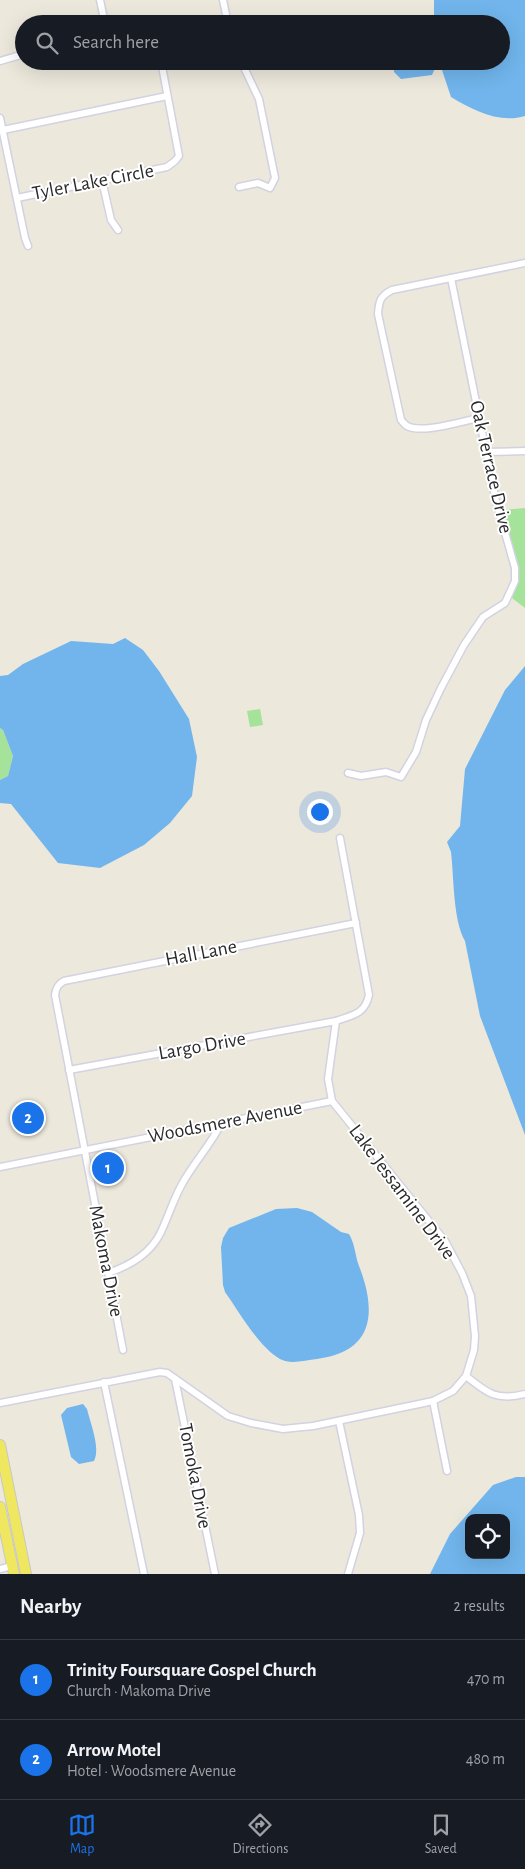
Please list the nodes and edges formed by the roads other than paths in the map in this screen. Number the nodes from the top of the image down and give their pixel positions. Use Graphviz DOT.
graph roads {
  1 [pos="100,0"];
  2 [pos="223,0"];
  3 [pos="103,15"];
  4 [pos="226,15"];
  5 [pos="15,56"];
  6 [pos="0,60"];
  7 [pos="163,70"];
  8 [pos="245,70"];
  9 [pos="167,96"];
  10 [pos="0,118"];
  11 [pos="2,130"];
  12 [pos="102,180"];
  13 [pos="238,187"];
  14 [pos="17,198"];
  15 [pos="118,230"];
  16 [pos="28,246"];
  17 [pos="525,263"];
  18 [pos="451,278"];
  19 [pos="479,418"];
  20 [pos="525,451"];
  21 [pos="486,452"];
  22 [pos="348,773"];
  23 [pos="340,838"];
  24 [pos="356,922"];
  25 [pos="55,994"];
  26 [pos="336,1021"];
  27 [pos="69,1070"];
  28 [pos="332,1101"];
  29 [pos="222,1122"];
  30 [pos="84,1150"];
  31 [pos="0,1166"];
  32 [pos="108,1273"];
  33 [pos="124,1350"];
  34 [pos="466,1376"];
  35 [pos="175,1379"];
  36 [pos="104,1382"];
  37 [pos="525,1394"];
  38 [pos="433,1400"];
  39 [pos="0,1403"];
  40 [pos="339,1421"];
  41 [pos="0,1445"];
  42 [pos="447,1471"];
  43 [pos="0,1507"];
  44 [pos="8,1546"];
  45 [pos="22,1557"];
  46 [pos="0,1569"];
  47 [pos="13,1570"];
  48 [pos="26,1574"];
  49 [pos="144,1574"];
  50 [pos="215,1574"];
  51 [pos="348,1574"];
  1 -- 3 [label="street"];
  2 -- 4 [label="street"];
  5 -- 6 [label="street"];
  7 -- 9 [label="street, Tyler Lake Circle"];
  8 -- 13 [label="street"];
  9 -- 11 [label="street"];
  9 -- 12 [label="street, Tyler Lake Circle"];
  10 -- 11 [label="street, Tyler Lake Circle"];
  11 -- 14 [label="street, Tyler Lake Circle"];
  12 -- 14 [label="street, Tyler Lake Circle"];
  12 -- 15 [label="street"];
  14 -- 16 [label="street"];
  17 -- 18 [label="street"];
  18 -- 19 [label="street, Oak Terrace Drive"];
  18 -- 19 [label="street"];
  19 -- 21 [label="street, Oak Terrace Drive"];
  20 -- 21 [label="street"];
  21 -- 22 [label="street, Oak Terrace Drive"];
  23 -- 24 [label="street"];
  24 -- 25 [label="street, Hall Lane"];
  24 -- 26 [label="street"];
  25 -- 27 [label="street, Makoma Drive"];
  26 -- 27 [label="street, Largo Drive"];
  26 -- 28 [label="street"];
  27 -- 30 [label="street, Makoma Drive"];
  28 -- 29 [label="street, Woodsmere Avenue"];
  28 -- 34 [label="street, Lake Jessamine Drive"];
  29 -- 30 [label="street, Woodsmere Avenue"];
  29 -- 32 [label="street"];
  30 -- 31 [label="street, Woodsmere Avenue"];
  30 -- 32 [label="street, Makoma Drive"];
  32 -- 33 [label="street, Makoma Drive"];
  34 -- 37 [label="street"];
  34 -- 38 [label="street"];
  35 -- 36 [label="street"];
  35 -- 40 [label="street"];
  35 -- 50 [label="street, Tomoka Drive"];
  36 -- 39 [label="street"];
  36 -- 49 [label="street"];
  38 -- 40 [label="street"];
  38 -- 42 [label="street"];
  40 -- 51 [label="street"];
  41 -- 45 [label="main road"];
  43 -- 44 [label="main road"];
  44 -- 45 [label="main road"];
  44 -- 47 [label="main road"];
  45 -- 48 [label="main road"];
  46 -- 47 [label="street"];
}
